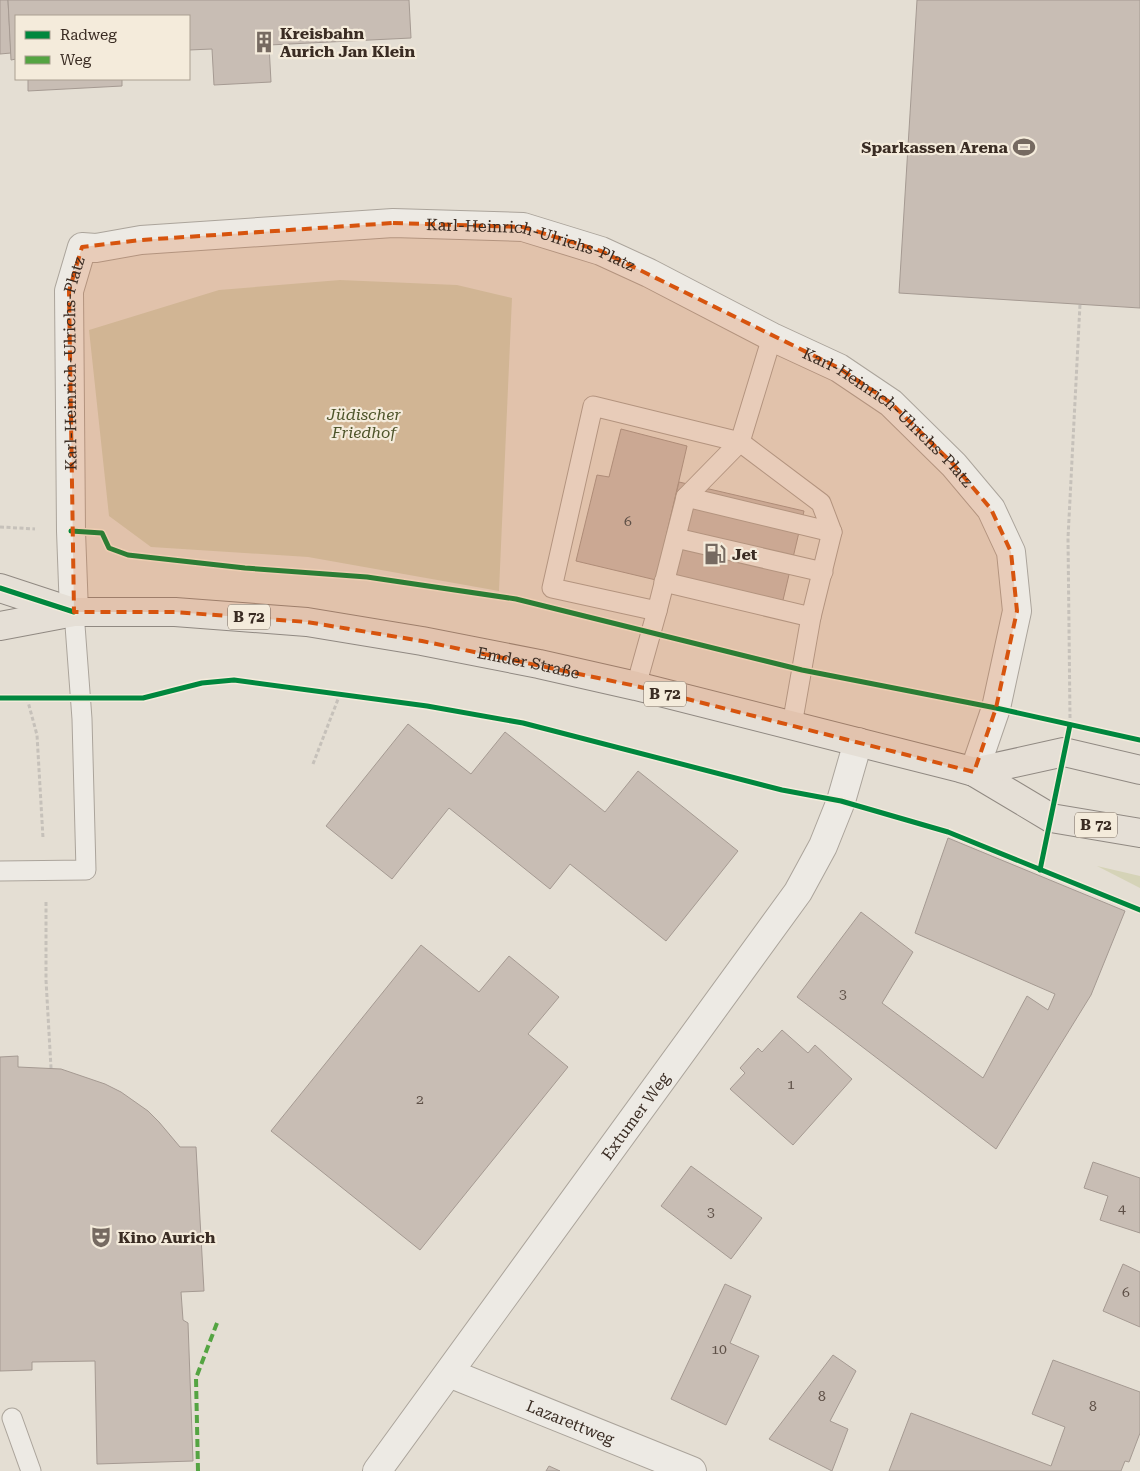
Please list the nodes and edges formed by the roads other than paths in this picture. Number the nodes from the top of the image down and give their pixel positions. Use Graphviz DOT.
graph roads {
  1 [pos="772,337"];
  2 [pos="740,442"];
  3 [pos="686,497"];
  4 [pos="832,532"];
  5 [pos="676,538"];
  6 [pos="823,572"];
  7 [pos="664,582"];
  8 [pos="0,588"];
  9 [pos="657,611"];
  10 [pos="74,612"];
  11 [pos="812,617"];
  12 [pos="0,626"];
  13 [pos="636,686"];
  14 [pos="792,726"];
  15 [pos="858,742"];
  16 [pos="1140,770"];
  17 [pos="974,772"];
  18 [pos="1140,833"];
  19 [pos="0,871"];
  20 [pos="448,1373"];
  21 [pos="12,1418"];
  22 [pos="31,1471"];
  23 [pos="377,1471"];
  24 [pos="692,1471"];
  1 -- 2 [label="lane"];
  1 -- 10 [label="street, Karl-Heinrich-Ulrichs-Platz"];
  1 -- 17 [label="street, Karl-Heinrich-Ulrichs-Platz"];
  2 -- 3 [label="lane"];
  2 -- 4 [label="lane"];
  2 -- 9 [label="lane"];
  3 -- 4 [label="lane"];
  3 -- 5 [label="lane"];
  4 -- 6 [label="lane"];
  5 -- 6 [label="lane"];
  5 -- 7 [label="lane"];
  6 -- 11 [label="lane"];
  7 -- 9 [label="lane"];
  7 -- 11 [label="lane"];
  8 -- 10 [label="main road, Emder Straße / B 72"];
  9 -- 13 [label="lane"];
  10 -- 12 [label="main road, Emder Straße / B 72"];
  10 -- 13 [label="main road, Emder Straße / B 72"];
  10 -- 19 [label="lane"];
  11 -- 14 [label="lane"];
  13 -- 14 [label="main road, Emder Straße / B 72"];
  14 -- 15 [label="main road, Emder Straße / B 72"];
  15 -- 17 [label="main road, Emder Straße / B 72"];
  15 -- 20 [label="street, Extumer Weg"];
  16 -- 17 [label="main road, Emder Straße / B 72"];
  17 -- 18 [label="main road, Emder Straße / B 72"];
  20 -- 23 [label="street, Extumer Weg"];
  20 -- 24 [label="street, Lazarettweg"];
  21 -- 22 [label="lane"];
}
